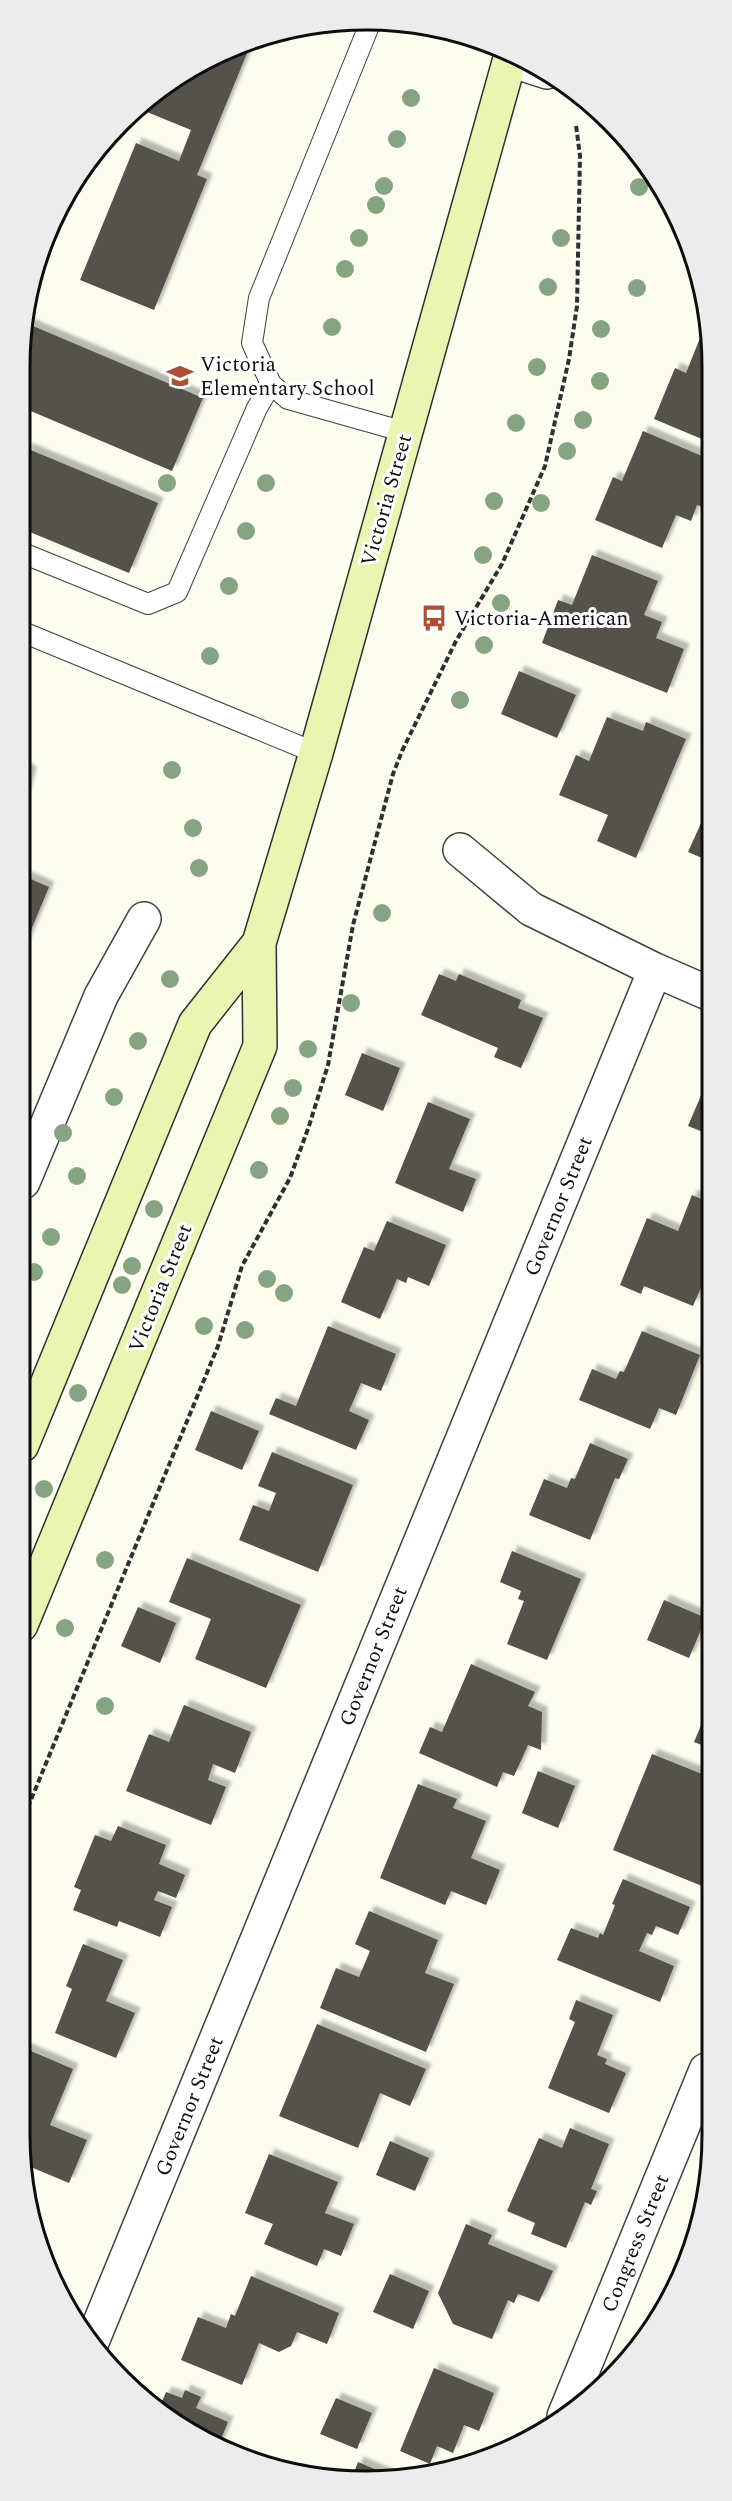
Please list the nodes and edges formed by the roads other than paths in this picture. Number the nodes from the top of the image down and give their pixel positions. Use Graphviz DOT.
graph roads {
  1 [pos="367,30"];
  2 [pos="509,62"];
  3 [pos="271,384"];
  4 [pos="405,432"];
  5 [pos="30,556"];
  6 [pos="30,635"];
  7 [pos="316,753"];
  8 [pos="460,850"];
  9 [pos="144,919"];
  10 [pos="259,943"];
  11 [pos="655,970"];
  12 [pos="702,990"];
  13 [pos="30,1165"];
  14 [pos="30,1426"];
  15 [pos="30,1603"];
  16 [pos="702,2080"];
  17 [pos="95,2334"];
  18 [pos="569,2403"];
  1 -- 3 [label="lane"];
  2 -- 4 [label="main road, Victoria Street"];
  3 -- 4 [label="lane"];
  3 -- 5 [label="lane"];
  4 -- 7 [label="main road, Victoria Street"];
  6 -- 7 [label="lane"];
  7 -- 10 [label="main road, Victoria Street"];
  8 -- 11 [label="street"];
  9 -- 13 [label="street"];
  10 -- 14 [label="main road, Victoria Street"];
  10 -- 15 [label="main road, Victoria Street"];
  11 -- 12 [label="street"];
  11 -- 17 [label="street, Governor Street"];
  16 -- 18 [label="street, Congress Street"];
}
